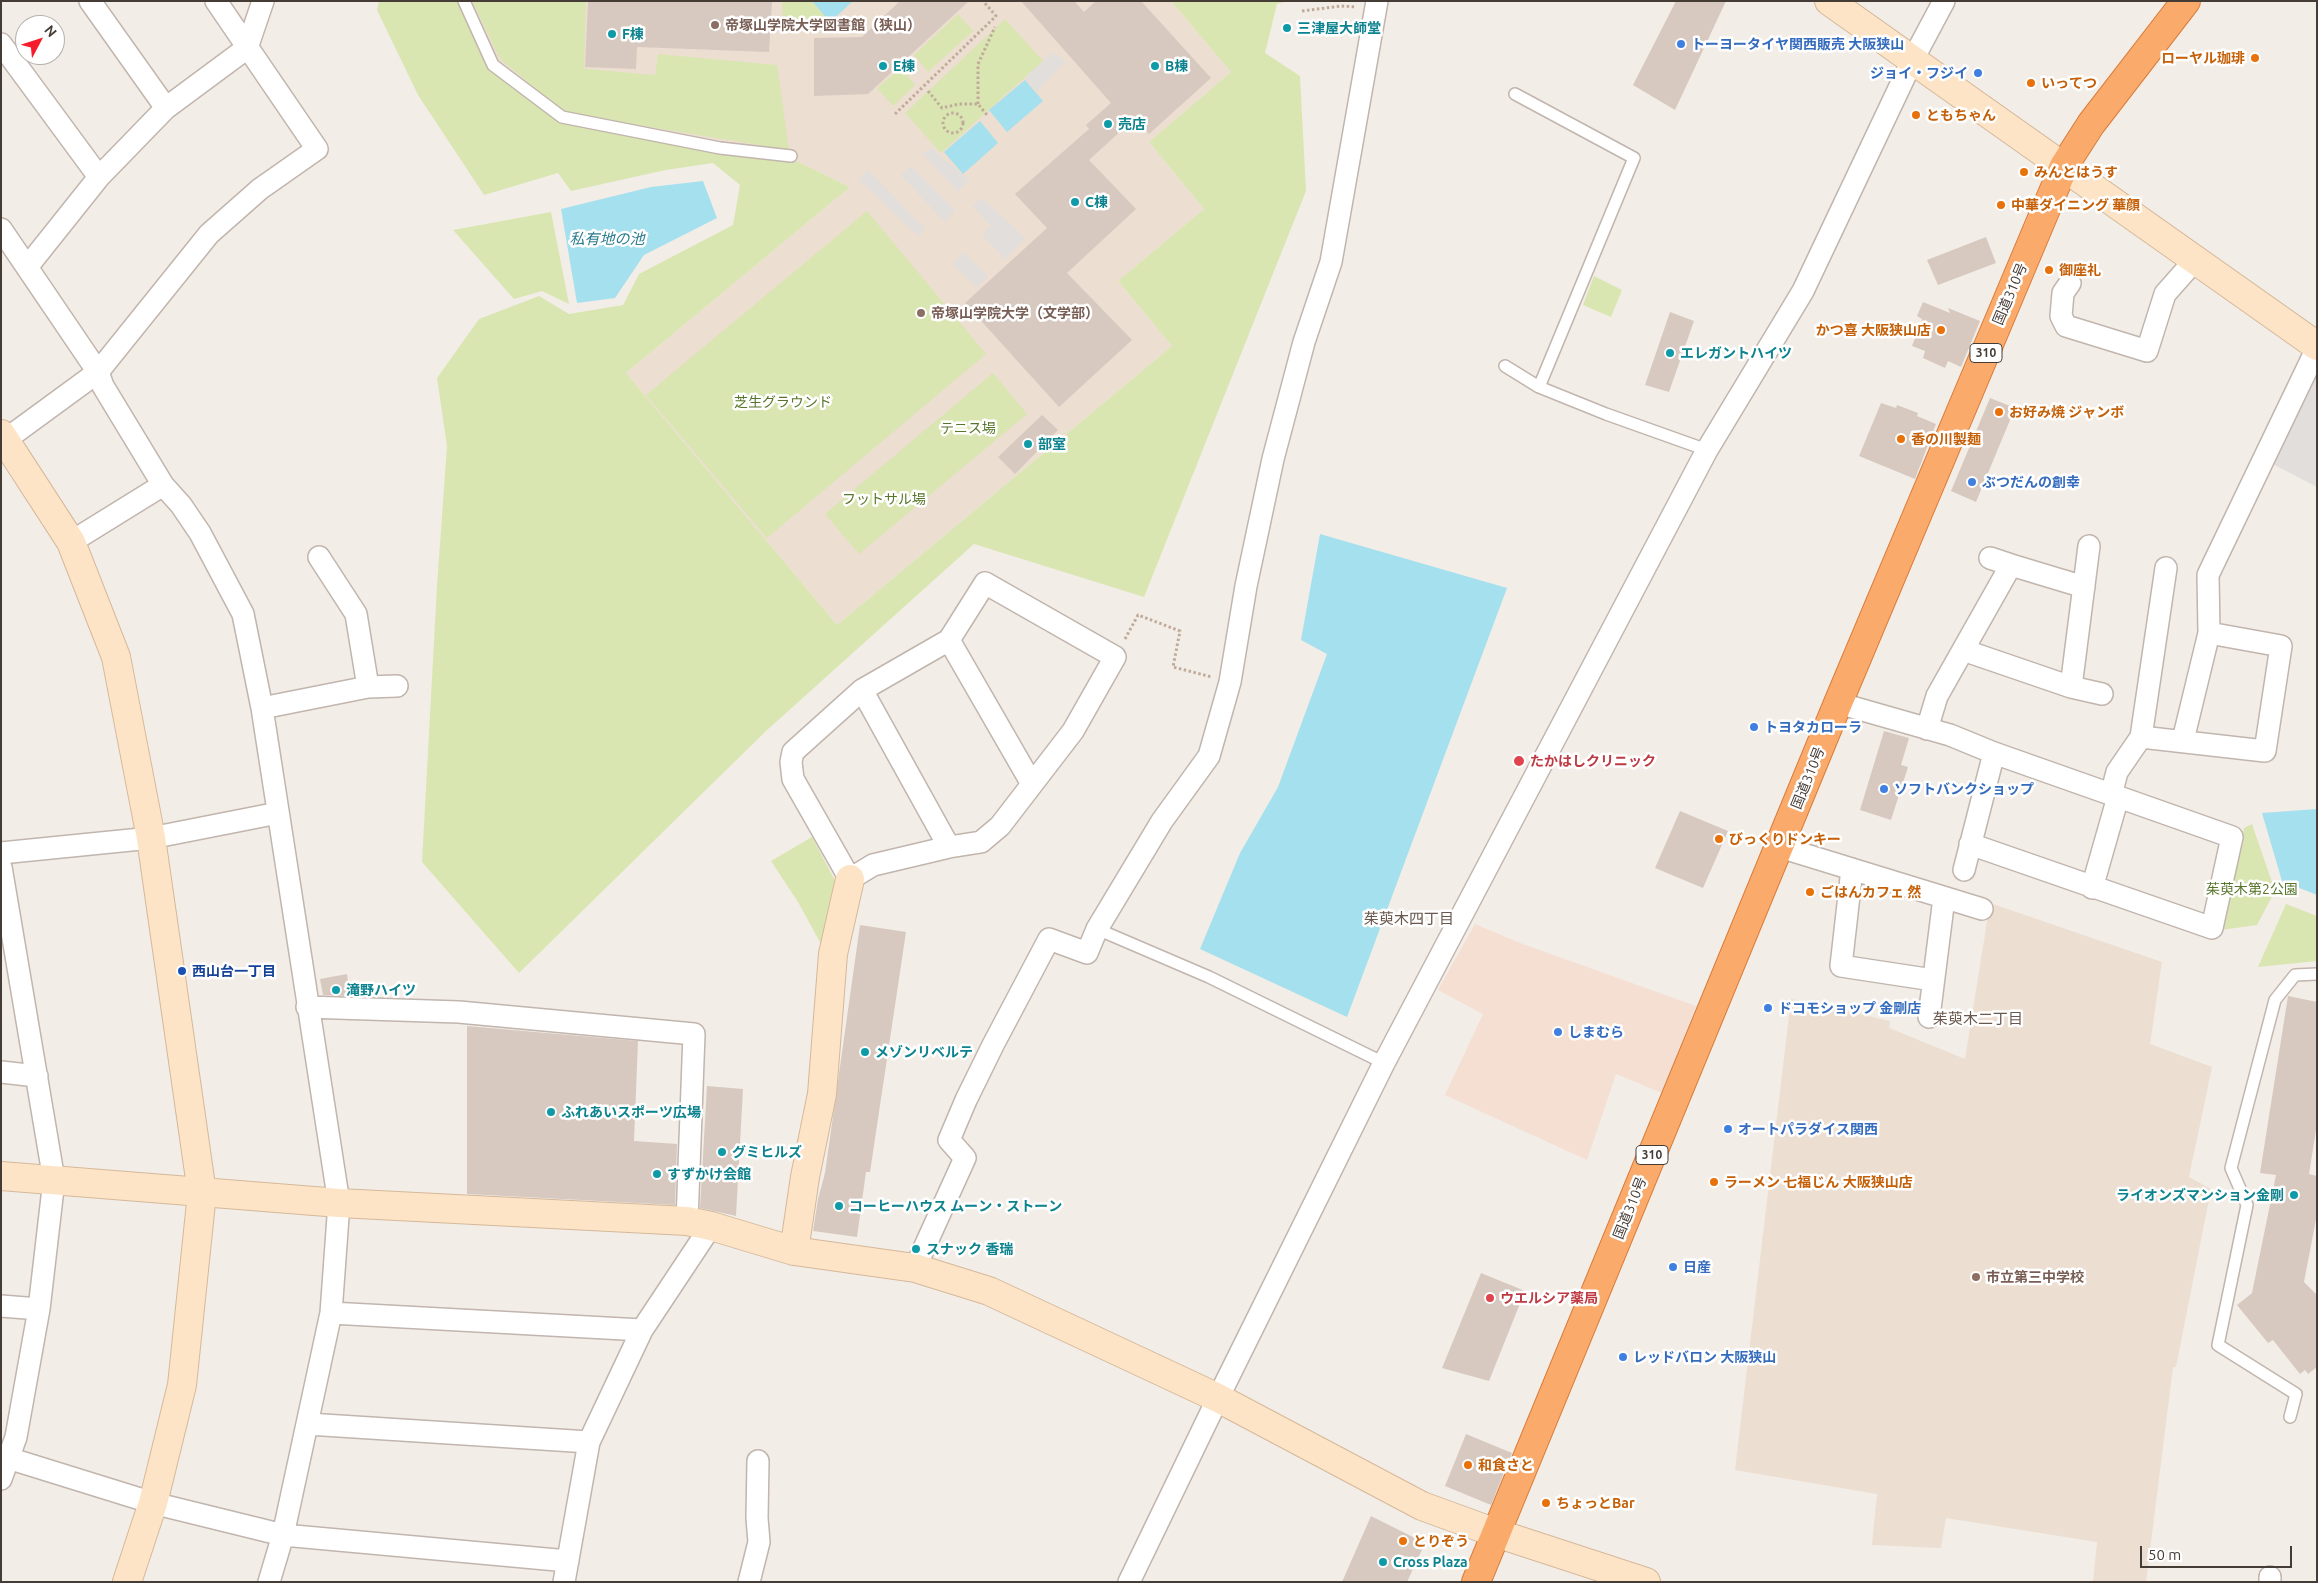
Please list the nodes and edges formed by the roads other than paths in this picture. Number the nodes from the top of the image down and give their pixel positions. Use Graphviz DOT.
graph roads {
  1 [pos="90,1"];
  2 [pos="216,1"];
  3 [pos="263,1"];
  4 [pos="464,1"];
  5 [pos="1377,1"];
  6 [pos="1828,1"];
  7 [pos="1944,1"];
  8 [pos="2186,1"];
  9 [pos="1,44"];
  10 [pos="247,48"];
  11 [pos="1912,61"];
  12 [pos="1515,94"];
  13 [pos="166,108"];
  14 [pos="791,156"];
  15 [pos="2064,166"];
  16 [pos="98,177"];
  17 [pos="1,229"];
  18 [pos="2194,260"];
  19 [pos="28,266"];
  20 [pos="2070,282"];
  21 [pos="2317,347"];
  22 [pos="1505,366"];
  23 [pos="98,372"];
  24 [pos="1539,387"];
  25 [pos="3,439"];
  26 [pos="1707,450"];
  27 [pos="163,485"];
  28 [pos="71,542"];
  29 [pos="2089,546"];
  30 [pos="319,558"];
  31 [pos="1990,558"];
  32 [pos="2011,565"];
  33 [pos="2166,568"];
  34 [pos="2084,587"];
  35 [pos="2209,633"];
  36 [pos="949,640"];
  37 [pos="1963,650"];
  38 [pos="397,686"];
  39 [pos="2071,687"];
  40 [pos="368,688"];
  41 [pos="862,690"];
  42 [pos="2102,694"];
  43 [pos="1838,703"];
  44 [pos="262,708"];
  45 [pos="1927,729"];
  46 [pos="2142,737"];
  47 [pos="2184,740"];
  48 [pos="1994,753"];
  49 [pos="1032,784"];
  50 [pos="2115,796"];
  51 [pos="278,813"];
  52 [pos="152,838"];
  53 [pos="1970,844"];
  54 [pos="949,847"];
  55 [pos="1780,847"];
  56 [pos="1,853"];
  57 [pos="1,866"];
  58 [pos="1852,869"];
  59 [pos="1964,870"];
  60 [pos="850,879"];
  61 [pos="2092,888"];
  62 [pos="1944,898"];
  63 [pos="1982,909"];
  64 [pos="1098,929"];
  65 [pos="10,965"];
  66 [pos="2317,974"];
  67 [pos="1933,980"];
  68 [pos="307,1007"];
  69 [pos="1928,1016"];
  70 [pos="1384,1063"];
  71 [pos="1,1072"];
  72 [pos="37,1076"];
  73 [pos="1,1176"];
  74 [pos="54,1180"];
  75 [pos="202,1193"];
  76 [pos="338,1203"];
  77 [pos="699,1224"];
  78 [pos="794,1251"];
  79 [pos="915,1268"];
  80 [pos="1,1306"];
  81 [pos="39,1309"];
  82 [pos="331,1313"];
  83 [pos="642,1330"];
  84 [pos="1218,1398"];
  85 [pos="2290,1417"];
  86 [pos="308,1424"];
  87 [pos="589,1442"];
  88 [pos="8,1458"];
  89 [pos="758,1462"];
  90 [pos="1,1479"];
  91 [pos="153,1503"];
  92 [pos="1496,1533"];
  93 [pos="283,1535"];
  94 [pos="566,1572"];
  95 [pos="127,1582"];
  96 [pos="269,1582"];
  97 [pos="749,1582"];
  98 [pos="1129,1582"];
  99 [pos="1476,1582"];
  100 [pos="1646,1582"];
  1 -- 13 [label="street"];
  2 -- 10 [label="street"];
  3 -- 10 [label="street"];
  4 -- 14 [label="lane"];
  5 -- 64 [label="street"];
  6 -- 11 [label="street"];
  7 -- 11 [label="street"];
  8 -- 15 [label="highway, 国道310号 / 310"];
  9 -- 16 [label="street"];
  10 -- 13 [label="street"];
  10 -- 23 [label="street"];
  11 -- 15 [label="street"];
  11 -- 26 [label="street"];
  12 -- 24 [label="lane"];
  13 -- 16 [label="street"];
  15 -- 18 [label="street"];
  15 -- 43 [label="highway, 国道310号 / 310"];
  16 -- 19 [label="street"];
  17 -- 19 [label="street"];
  18 -- 20 [label="street"];
  18 -- 21 [label="street"];
  19 -- 23 [label="street"];
  21 -- 35 [label="street"];
  22 -- 24 [label="lane"];
  23 -- 25 [label="street"];
  23 -- 27 [label="street"];
  24 -- 26 [label="lane"];
  25 -- 28 [label="street"];
  26 -- 70 [label="street"];
  27 -- 28 [label="street"];
  27 -- 44 [label="street"];
  28 -- 52 [label="street"];
  29 -- 34 [label="street"];
  30 -- 40 [label="street"];
  31 -- 32 [label="street"];
  32 -- 34 [label="street"];
  32 -- 37 [label="street"];
  33 -- 46 [label="street"];
  34 -- 39 [label="street"];
  35 -- 47 [label="street"];
  35 -- 47 [label="street"];
  36 -- 41 [label="street"];
  36 -- 49 [label="street"];
  36 -- 49 [label="street"];
  37 -- 39 [label="street"];
  37 -- 45 [label="street"];
  38 -- 40 [label="street"];
  39 -- 42 [label="street"];
  40 -- 44 [label="street"];
  41 -- 54 [label="street"];
  41 -- 60 [label="street"];
  43 -- 45 [label="street"];
  43 -- 55 [label="highway, 国道310号 / 310"];
  44 -- 51 [label="street"];
  45 -- 48 [label="street"];
  46 -- 47 [label="street"];
  46 -- 50 [label="street"];
  48 -- 50 [label="street"];
  48 -- 53 [label="street"];
  49 -- 54 [label="street"];
  50 -- 61 [label="street"];
  50 -- 61 [label="street"];
  51 -- 52 [label="street"];
  51 -- 68 [label="street"];
  52 -- 56 [label="street"];
  52 -- 75 [label="street"];
  53 -- 59 [label="street"];
  53 -- 61 [label="street"];
  54 -- 60 [label="street"];
  55 -- 58 [label="street"];
  55 -- 92 [label="highway, 国道310号 / 310"];
  57 -- 65 [label="street"];
  58 -- 62 [label="street"];
  58 -- 67 [label="street"];
  60 -- 78 [label="street"];
  62 -- 63 [label="street"];
  62 -- 67 [label="street"];
  64 -- 70 [label="lane"];
  64 -- 79 [label="street"];
  65 -- 72 [label="street"];
  66 -- 85 [label="lane"];
  67 -- 69 [label="street"];
  68 -- 76 [label="street"];
  68 -- 77 [label="street"];
  70 -- 84 [label="street"];
  71 -- 72 [label="street"];
  72 -- 74 [label="street"];
  73 -- 74 [label="street"];
  74 -- 75 [label="street"];
  74 -- 81 [label="street"];
  75 -- 76 [label="street"];
  75 -- 91 [label="street"];
  76 -- 77 [label="street"];
  76 -- 82 [label="street"];
  77 -- 78 [label="street"];
  77 -- 83 [label="street"];
  78 -- 79 [label="street"];
  79 -- 84 [label="street"];
  80 -- 81 [label="street"];
  81 -- 88 [label="street"];
  82 -- 83 [label="street"];
  82 -- 86 [label="street"];
  83 -- 87 [label="street"];
  84 -- 92 [label="street"];
  84 -- 98 [label="street"];
  86 -- 87 [label="street"];
  86 -- 93 [label="street"];
  87 -- 94 [label="street"];
  88 -- 90 [label="street"];
  88 -- 91 [label="street"];
  89 -- 97 [label="street"];
  91 -- 93 [label="street"];
  91 -- 95 [label="street"];
  92 -- 99 [label="highway, 国道310号 / 310"];
  92 -- 100 [label="street"];
  93 -- 94 [label="street"];
  93 -- 96 [label="street"];
}
